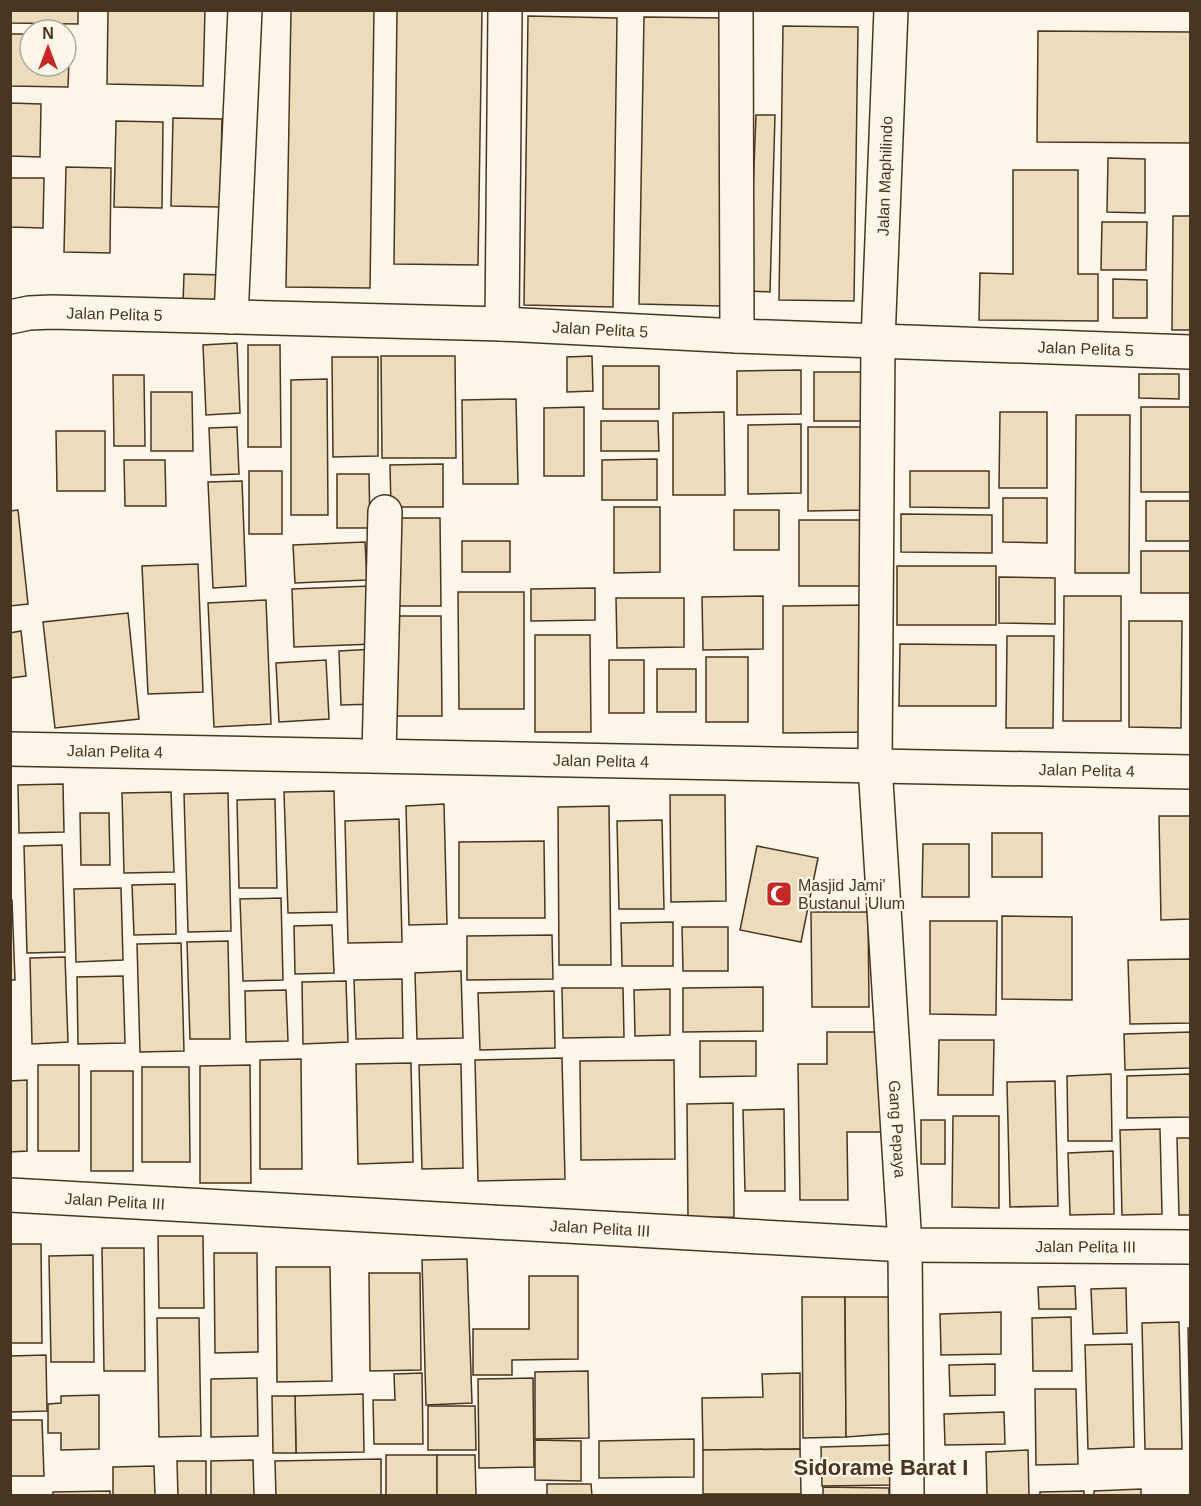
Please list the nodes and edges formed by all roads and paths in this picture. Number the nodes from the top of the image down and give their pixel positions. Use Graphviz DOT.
graph roads {
  1 [pos="245,10"];
  2 [pos="505,10"];
  3 [pos="736,10"];
  4 [pos="891,10"];
  5 [pos="10,317"];
  6 [pos="231,317"];
  7 [pos="502,324"];
  8 [pos="737,336"];
  9 [pos="878,341"];
  10 [pos="1191,351"];
  11 [pos="385,512"];
  12 [pos="10,749"];
  13 [pos="379,755"];
  14 [pos="875,765"];
  15 [pos="1191,772"];
  16 [pos="10,1195"];
  17 [pos="905,1245"];
  18 [pos="1191,1247"];
  19 [pos="907,1496"];
  1 -- 6 [label="street"];
  2 -- 7 [label="street"];
  3 -- 8 [label="street"];
  4 -- 9 [label="street, Jalan Maphilindo"];
  5 -- 6 [label="street, Jalan Pelita 5"];
  6 -- 7 [label="street, Jalan Pelita 5"];
  7 -- 8 [label="street, Jalan Pelita 5"];
  8 -- 9 [label="street, Jalan Pelita 5"];
  9 -- 10 [label="street, Jalan Pelita 5"];
  9 -- 14 [label="street, Jalan Maphilindo"];
  11 -- 13 [label="street"];
  12 -- 13 [label="street, Jalan Pelita 4"];
  13 -- 14 [label="street, Jalan Pelita 4"];
  14 -- 15 [label="street, Jalan Pelita 4"];
  14 -- 17 [label="street, Gang Pepaya"];
  16 -- 17 [label="street, Jalan Pelita III"];
  17 -- 18 [label="street, Jalan Pelita III"];
  17 -- 19 [label="street, Gang Pepaya"];
}
